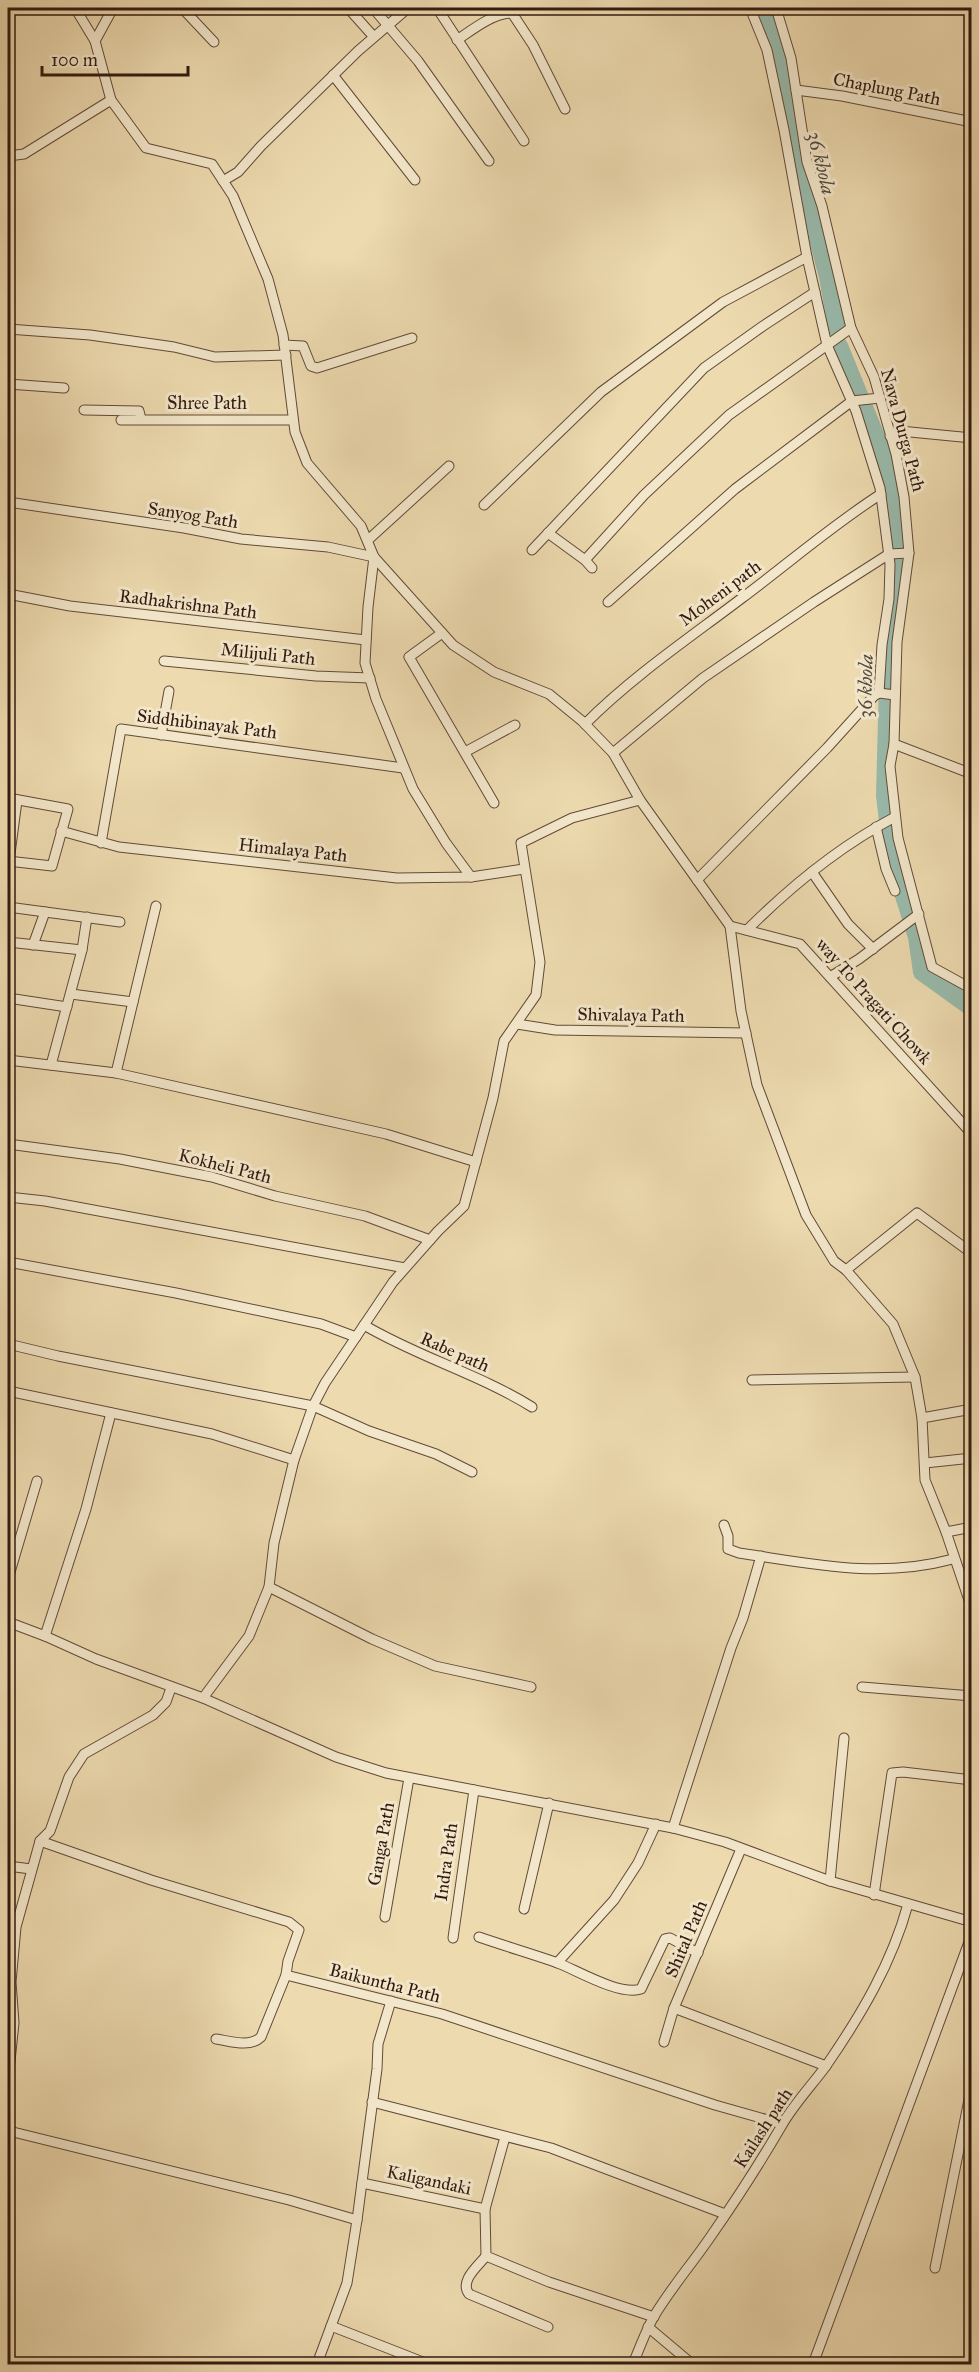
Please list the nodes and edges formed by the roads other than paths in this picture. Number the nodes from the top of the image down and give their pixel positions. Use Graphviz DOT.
graph roads {
  1 [pos="75,8"];
  2 [pos="113,8"];
  3 [pos="182,8"];
  4 [pos="348,8"];
  5 [pos="373,8"];
  6 [pos="408,8"];
  7 [pos="436,8"];
  8 [pos="750,8"];
  9 [pos="776,8"];
  10 [pos="388,26"];
  11 [pos="374,38"];
  12 [pos="458,40"];
  13 [pos="95,41"];
  14 [pos="214,42"];
  15 [pos="333,75"];
  16 [pos="796,90"];
  17 [pos="111,100"];
  18 [pos="565,109"];
  19 [pos="972,122"];
  20 [pos="524,141"];
  21 [pos="8,156"];
  22 [pos="489,161"];
  23 [pos="415,180"];
  24 [pos="223,181"];
  25 [pos="807,257"];
  26 [pos="815,292"];
  27 [pos="851,328"];
  28 [pos="8,329"];
  29 [pos="412,338"];
  30 [pos="827,345"];
  31 [pos="285,350"];
  32 [pos="8,384"];
  33 [pos="64,388"];
  34 [pos="880,398"];
  35 [pos="852,401"];
  36 [pos="84,410"];
  37 [pos="121,420"];
  38 [pos="141,420"];
  39 [pos="293,420"];
  40 [pos="890,436"];
  41 [pos="972,438"];
  42 [pos="449,466"];
  43 [pos="881,494"];
  44 [pos="8,502"];
  45 [pos="484,505"];
  46 [pos="548,533"];
  47 [pos="368,540"];
  48 [pos="532,550"];
  49 [pos="909,553"];
  50 [pos="889,554"];
  51 [pos="374,557"];
  52 [pos="585,560"];
  53 [pos="592,568"];
  54 [pos="8,594"];
  55 [pos="608,602"];
  56 [pos="442,633"];
  57 [pos="366,640"];
  58 [pos="164,661"];
  59 [pos="370,678"];
  60 [pos="169,691"];
  61 [pos="879,693"];
  62 [pos="896,695"];
  63 [pos="585,724"];
  64 [pos="515,725"];
  65 [pos="160,735"];
  66 [pos="894,744"];
  67 [pos="465,753"];
  68 [pos="613,753"];
  69 [pos="403,768"];
  70 [pos="972,774"];
  71 [pos="12,799"];
  72 [pos="640,800"];
  73 [pos="494,802"];
  74 [pos="896,817"];
  75 [pos="876,827"];
  76 [pos="61,831"];
  77 [pos="101,843"];
  78 [pos="8,861"];
  79 [pos="524,869"];
  80 [pos="812,872"];
  81 [pos="471,878"];
  82 [pos="697,880"];
  83 [pos="895,891"];
  84 [pos="156,906"];
  85 [pos="8,907"];
  86 [pos="45,912"];
  87 [pos="919,914"];
  88 [pos="87,917"];
  89 [pos="120,922"];
  90 [pos="730,926"];
  91 [pos="747,930"];
  92 [pos="8,942"];
  93 [pos="33,945"];
  94 [pos="873,949"];
  95 [pos="82,950"];
  96 [pos="830,977"];
  97 [pos="972,989"];
  98 [pos="71,994"];
  99 [pos="8,998"];
  100 [pos="133,1002"];
  101 [pos="66,1007"];
  102 [pos="517,1024"];
  103 [pos="746,1033"];
  104 [pos="8,1060"];
  105 [pos="51,1065"];
  106 [pos="116,1073"];
  107 [pos="972,1134"];
  108 [pos="8,1144"];
  109 [pos="476,1162"];
  110 [pos="8,1197"];
  111 [pos="430,1240"];
  112 [pos="969,1251"];
  113 [pos="8,1262"];
  114 [pos="405,1268"];
  115 [pos="846,1270"];
  116 [pos="364,1325"];
  117 [pos="356,1337"];
  118 [pos="8,1344"];
  119 [pos="915,1377"];
  120 [pos="752,1380"];
  121 [pos="8,1390"];
  122 [pos="314,1406"];
  123 [pos="532,1407"];
  124 [pos="972,1409"];
  125 [pos="111,1413"];
  126 [pos="922,1418"];
  127 [pos="972,1458"];
  128 [pos="294,1460"];
  129 [pos="925,1462"];
  130 [pos="472,1472"];
  131 [pos="37,1481"];
  132 [pos="724,1525"];
  133 [pos="972,1527"];
  134 [pos="946,1532"];
  135 [pos="760,1556"];
  136 [pos="953,1559"];
  137 [pos="8,1579"];
  138 [pos="269,1587"];
  139 [pos="972,1609"];
  140 [pos="8,1622"];
  141 [pos="45,1636"];
  142 [pos="531,1687"];
  143 [pos="862,1687"];
  144 [pos="171,1688"];
  145 [pos="972,1696"];
  146 [pos="203,1698"];
  147 [pos="844,1738"];
  148 [pos="409,1778"];
  149 [pos="972,1780"];
  150 [pos="474,1790"];
  151 [pos="549,1803"];
  152 [pos="656,1824"];
  153 [pos="673,1828"];
  154 [pos="40,1842"];
  155 [pos="741,1849"];
  156 [pos="8,1866"];
  157 [pos="31,1869"];
  158 [pos="830,1881"];
  159 [pos="874,1895"];
  160 [pos="908,1904"];
  161 [pos="524,1908"];
  162 [pos="385,1917"];
  163 [pos="972,1922"];
  164 [pos="972,1934"];
  165 [pos="479,1937"];
  166 [pos="453,1938"];
  167 [pos="698,1953"];
  168 [pos="557,1963"];
  169 [pos="286,1975"];
  170 [pos="392,2001"];
  171 [pos="674,2008"];
  172 [pos="11,2023"];
  173 [pos="216,2039"];
  174 [pos="664,2042"];
  175 [pos="826,2066"];
  176 [pos="8,2080"];
  177 [pos="972,2085"];
  178 [pos="372,2102"];
  179 [pos="8,2121"];
  180 [pos="782,2124"];
  181 [pos="9,2131"];
  182 [pos="505,2137"];
  183 [pos="8,2145"];
  184 [pos="362,2182"];
  185 [pos="485,2209"];
  186 [pos="725,2214"];
  187 [pos="357,2220"];
  188 [pos="486,2256"];
  189 [pos="935,2268"];
  190 [pos="654,2317"];
  191 [pos="331,2326"];
  192 [pos="548,2327"];
  193 [pos="648,2327"];
  194 [pos="317,2364"];
  195 [pos="428,2364"];
  196 [pos="633,2364"];
  197 [pos="692,2364"];
  198 [pos="813,2364"];
  1 -- 13 [label="street"];
  2 -- 13 [label="street"];
  3 -- 14 [label="street"];
  4 -- 11 [label="street"];
  5 -- 10 [label="street"];
  6 -- 10 [label="street"];
  7 -- 12 [label="street"];
  8 -- 25 [label="street"];
  9 -- 16 [label="street, Nava Durga Path"];
  10 -- 11 [label="street"];
  10 -- 22 [label="street"];
  11 -- 15 [label="street"];
  12 -- 18 [label="street"];
  12 -- 20 [label="street"];
  13 -- 17 [label="street"];
  15 -- 23 [label="street"];
  15 -- 24 [label="street"];
  16 -- 19 [label="street, Chaplung Path"];
  16 -- 27 [label="street, Nava Durga Path"];
  17 -- 21 [label="street"];
  17 -- 24 [label="street"];
  24 -- 31 [label="street"];
  25 -- 26 [label="street"];
  25 -- 45 [label="street"];
  26 -- 30 [label="street"];
  26 -- 46 [label="street"];
  27 -- 30 [label="street"];
  27 -- 34 [label="street, Nava Durga Path"];
  28 -- 31 [label="street"];
  29 -- 31 [label="street"];
  30 -- 35 [label="street"];
  30 -- 52 [label="street"];
  31 -- 39 [label="street"];
  32 -- 33 [label="street"];
  34 -- 35 [label="street"];
  34 -- 40 [label="street, Nava Durga Path"];
  35 -- 43 [label="street"];
  35 -- 55 [label="street"];
  36 -- 38 [label="street"];
  37 -- 38 [label="street, Shree Path"];
  38 -- 39 [label="street, Shree Path"];
  39 -- 47 [label="street"];
  40 -- 41 [label="street"];
  40 -- 49 [label="street, Nava Durga Path"];
  42 -- 47 [label="street"];
  43 -- 50 [label="street"];
  43 -- 63 [label="street, Moheni path"];
  44 -- 51 [label="street, Sanyog Path"];
  46 -- 48 [label="street"];
  46 -- 52 [label="street"];
  47 -- 51 [label="street"];
  49 -- 50 [label="street"];
  49 -- 62 [label="street, Nava Durga Path"];
  50 -- 61 [label="street"];
  50 -- 68 [label="street"];
  51 -- 56 [label="street"];
  51 -- 57 [label="street"];
  52 -- 53 [label="street"];
  54 -- 57 [label="street, Radhakrishna Path"];
  56 -- 63 [label="street"];
  56 -- 67 [label="street"];
  57 -- 59 [label="street"];
  58 -- 59 [label="street, Milijuli Path"];
  59 -- 69 [label="street"];
  60 -- 65 [label="street"];
  61 -- 62 [label="street"];
  61 -- 82 [label="street"];
  62 -- 66 [label="street, Nava Durga Path"];
  63 -- 68 [label="street"];
  64 -- 67 [label="street"];
  65 -- 69 [label="street, Siddhibinayak Path"];
  65 -- 77 [label="street, Siddhibinayak Path"];
  66 -- 70 [label="street"];
  66 -- 74 [label="street, Nava Durga Path"];
  67 -- 73 [label="street"];
  68 -- 72 [label="street"];
  69 -- 81 [label="street"];
  71 -- 76 [label="street"];
  71 -- 78 [label="street"];
  72 -- 79 [label="street"];
  72 -- 82 [label="street"];
  74 -- 75 [label="street"];
  74 -- 87 [label="street, Nava Durga Path"];
  75 -- 80 [label="street"];
  75 -- 83 [label="street"];
  76 -- 77 [label="street, Himalaya Path"];
  76 -- 78 [label="street"];
  77 -- 81 [label="street, Himalaya Path"];
  79 -- 81 [label="street, Himalaya Path"];
  79 -- 102 [label="street"];
  80 -- 91 [label="street"];
  80 -- 94 [label="street"];
  82 -- 90 [label="street"];
  84 -- 100 [label="street"];
  85 -- 86 [label="street"];
  86 -- 88 [label="street"];
  86 -- 93 [label="street"];
  87 -- 94 [label="street"];
  87 -- 97 [label="street, Nava Durga Path"];
  88 -- 89 [label="street"];
  88 -- 95 [label="street"];
  90 -- 91 [label="street, way To Pragati Chowk"];
  90 -- 103 [label="street"];
  91 -- 96 [label="street, way To Pragati Chowk"];
  92 -- 93 [label="street"];
  93 -- 95 [label="street"];
  94 -- 96 [label="street"];
  95 -- 98 [label="street"];
  96 -- 107 [label="street, way To Pragati Chowk"];
  98 -- 100 [label="street"];
  98 -- 101 [label="street"];
  99 -- 101 [label="street"];
  100 -- 106 [label="street"];
  101 -- 105 [label="street"];
  102 -- 103 [label="street, Shivalaya Path"];
  102 -- 109 [label="street"];
  103 -- 115 [label="street"];
  104 -- 105 [label="street"];
  105 -- 106 [label="street"];
  106 -- 109 [label="street"];
  108 -- 111 [label="street, Kokheli Path"];
  109 -- 111 [label="street"];
  110 -- 114 [label="street"];
  111 -- 114 [label="street"];
  112 -- 115 [label="street"];
  113 -- 117 [label="street"];
  114 -- 116 [label="street"];
  115 -- 119 [label="street"];
  116 -- 117 [label="street"];
  116 -- 123 [label="street, Rabe path"];
  117 -- 122 [label="street"];
  118 -- 122 [label="street"];
  119 -- 120 [label="street"];
  119 -- 126 [label="street"];
  121 -- 125 [label="street"];
  122 -- 128 [label="street"];
  122 -- 130 [label="street"];
  124 -- 126 [label="street"];
  125 -- 128 [label="street"];
  125 -- 141 [label="street"];
  126 -- 129 [label="street"];
  127 -- 129 [label="street"];
  128 -- 138 [label="street"];
  129 -- 134 [label="street"];
  131 -- 137 [label="street"];
  132 -- 135 [label="street"];
  133 -- 134 [label="street"];
  134 -- 136 [label="street"];
  135 -- 136 [label="street"];
  135 -- 153 [label="street"];
  136 -- 139 [label="street"];
  138 -- 142 [label="street"];
  138 -- 146 [label="street"];
  140 -- 141 [label="street"];
  141 -- 144 [label="street"];
  143 -- 145 [label="street"];
  144 -- 146 [label="street"];
  144 -- 154 [label="street"];
  146 -- 148 [label="street"];
  147 -- 158 [label="street"];
  148 -- 150 [label="street"];
  148 -- 162 [label="street, Ganga Path"];
  149 -- 159 [label="street"];
  150 -- 151 [label="street"];
  150 -- 166 [label="street, Indra Path"];
  151 -- 152 [label="street"];
  151 -- 161 [label="street"];
  152 -- 153 [label="street"];
  152 -- 168 [label="street"];
  153 -- 155 [label="street"];
  154 -- 157 [label="street"];
  154 -- 169 [label="street"];
  155 -- 158 [label="street"];
  155 -- 167 [label="street, Shital Path"];
  156 -- 157 [label="street"];
  157 -- 172 [label="street"];
  158 -- 159 [label="street"];
  159 -- 160 [label="street"];
  160 -- 163 [label="street"];
  160 -- 175 [label="street, Kailash path"];
  164 -- 198 [label="street"];
  165 -- 168 [label="street"];
  167 -- 168 [label="street"];
  167 -- 171 [label="street, Shital Path"];
  169 -- 170 [label="street, Baikuntha Path"];
  169 -- 173 [label="street"];
  170 -- 178 [label="street"];
  170 -- 180 [label="street, Baikuntha Path"];
  171 -- 174 [label="street, Shital Path"];
  171 -- 175 [label="street"];
  172 -- 176 [label="street"];
  175 -- 180 [label="street, Kailash path"];
  177 -- 189 [label="street"];
  178 -- 182 [label="street"];
  178 -- 184 [label="street"];
  179 -- 181 [label="street"];
  180 -- 186 [label="street, Kailash path"];
  181 -- 183 [label="street"];
  181 -- 187 [label="street"];
  182 -- 185 [label="street, Kaligandaki"];
  182 -- 186 [label="street"];
  184 -- 185 [label="street, Kaligandaki"];
  184 -- 187 [label="street"];
  185 -- 188 [label="street"];
  186 -- 190 [label="street, Kailash path"];
  187 -- 191 [label="street"];
  188 -- 190 [label="street"];
  188 -- 192 [label="street"];
  190 -- 193 [label="street, Kailash path"];
  191 -- 194 [label="street"];
  191 -- 195 [label="street"];
  193 -- 196 [label="street, Kailash path"];
  193 -- 197 [label="street"];
}
